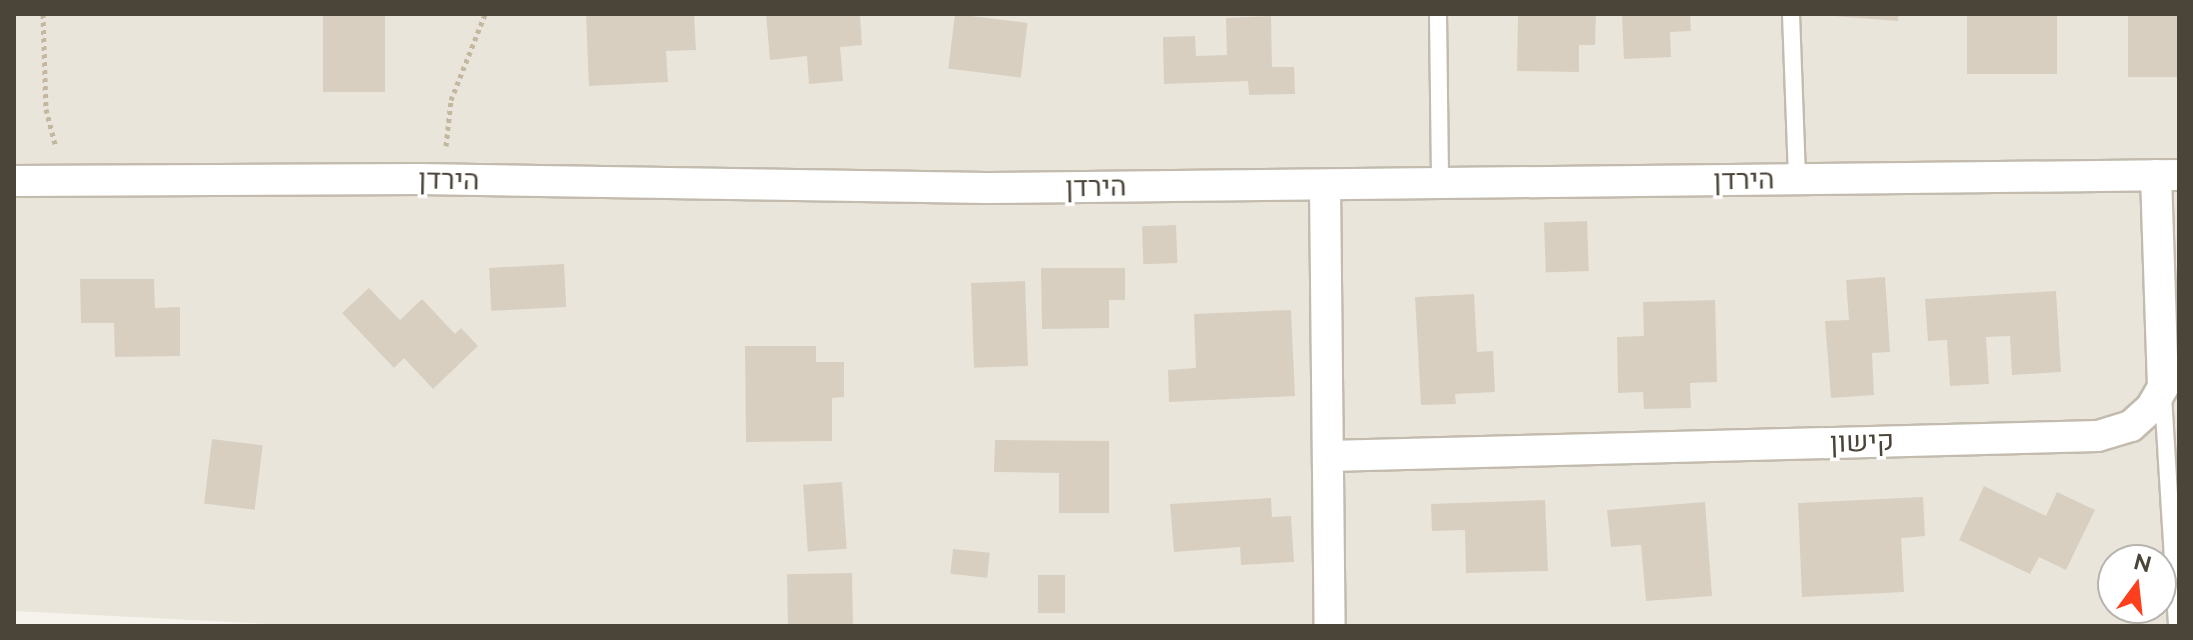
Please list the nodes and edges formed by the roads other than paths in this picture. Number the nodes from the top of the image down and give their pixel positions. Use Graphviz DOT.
graph roads {
  1 [pos="1438,14"];
  2 [pos="1791,14"];
  3 [pos="2168,175"];
  4 [pos="1797,179"];
  5 [pos="14,181"];
  6 [pos="1440,183"];
  7 [pos="1325,185"];
  8 [pos="2163,387"];
  9 [pos="1329,456"];
  10 [pos="1330,626"];
  11 [pos="2177,626"];
  1 -- 6 [label="lane"];
  2 -- 4 [label="lane"];
  3 -- 4 [label="street, הירדן"];
  3 -- 8 [label="street"];
  4 -- 6 [label="street, הירדן"];
  5 -- 7 [label="street, הירדן"];
  6 -- 7 [label="street, הירדן"];
  7 -- 9 [label="street"];
  8 -- 9 [label="street, קישון"];
  8 -- 11 [label="lane"];
  9 -- 10 [label="street"];
}
